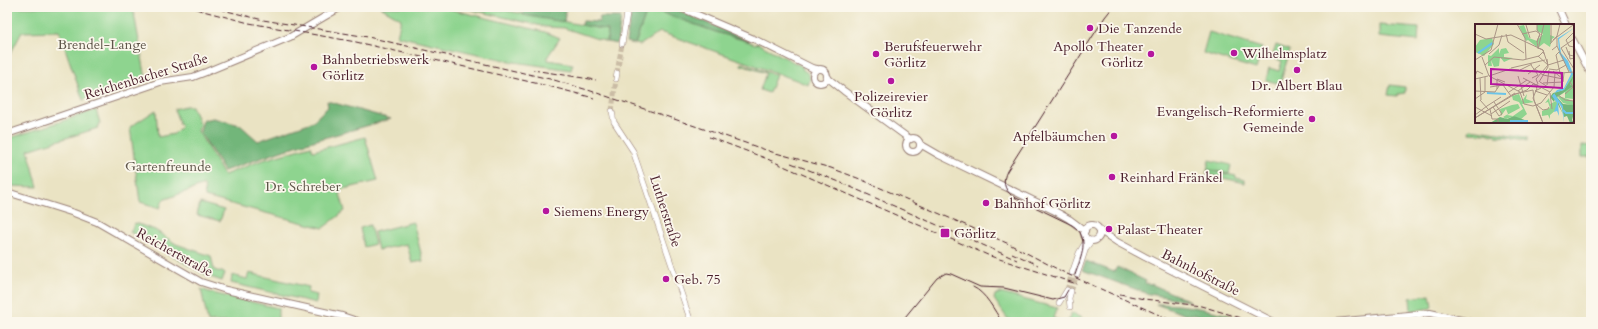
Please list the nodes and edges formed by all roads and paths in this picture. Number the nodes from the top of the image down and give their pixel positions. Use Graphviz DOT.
graph roads {
  1 [pos="341,7"];
  2 [pos="628,7"];
  3 [pos="679,7"];
  4 [pos="1558,7"];
  5 [pos="1566,24"];
  6 [pos="1574,42"];
  7 [pos="622,44"];
  8 [pos="815,72"];
  9 [pos="1591,74"];
  10 [pos="827,76"];
  11 [pos="823,82"];
  12 [pos="844,91"];
  13 [pos="612,111"];
  14 [pos="892,126"];
  15 [pos="7,134"];
  16 [pos="911,139"];
  17 [pos="906,144"];
  18 [pos="920,144"];
  19 [pos="918,151"];
  20 [pos="939,155"];
  21 [pos="7,192"];
  22 [pos="1099,230"];
  23 [pos="1087,231"];
  24 [pos="1095,239"];
  25 [pos="1117,242"];
  26 [pos="1059,303"];
  27 [pos="1070,307"];
  28 [pos="360,322"];
  29 [pos="691,322"];
  30 [pos="1274,322"];
  31 [pos="1335,322"];
  32 [pos="1470,322"];
  1 -- 15 [label="main road, Reichenbacher Straße"];
  2 -- 7 [label="street"];
  3 -- 8 [label="main road"];
  4 -- 5 [label="main road"];
  6 -- 9 [label="main road"];
  8 -- 10 [label="main road"];
  8 -- 11 [label="main road"];
  10 -- 11 [label="main road"];
  10 -- 12 [label="main road, Bahnhofstraße"];
  11 -- 12 [label="main road, Bahnhofstraße"];
  12 -- 14 [label="main road, Bahnhofstraße"];
  13 -- 29 [label="street, Lutherstraße"];
  14 -- 16 [label="main road, Bahnhofstraße"];
  14 -- 17 [label="main road, Bahnhofstraße"];
  16 -- 17 [label="main road"];
  16 -- 18 [label="main road, Bahnhofstraße"];
  17 -- 19 [label="main road, Bahnhofstraße"];
  18 -- 19 [label="main road"];
  18 -- 20 [label="main road, Bahnhofstraße"];
  19 -- 20 [label="main road, Bahnhofstraße"];
  20 -- 23 [label="main road, Bahnhofstraße"];
  21 -- 28 [label="main road, Reichertstraße"];
  22 -- 23 [label="main road, Bahnhofstraße"];
  22 -- 24 [label="main road"];
  22 -- 25 [label="main road, Bahnhofstraße"];
  23 -- 24 [label="main road, Bahnhofstraße"];
  23 -- 24 [label="street"];
  24 -- 25 [label="main road, Bahnhofstraße"];
  25 -- 30 [label="main road, Bahnhofstraße"];
  26 -- 27 [label="street"];
  31 -- 32 [label="main road"];
}
